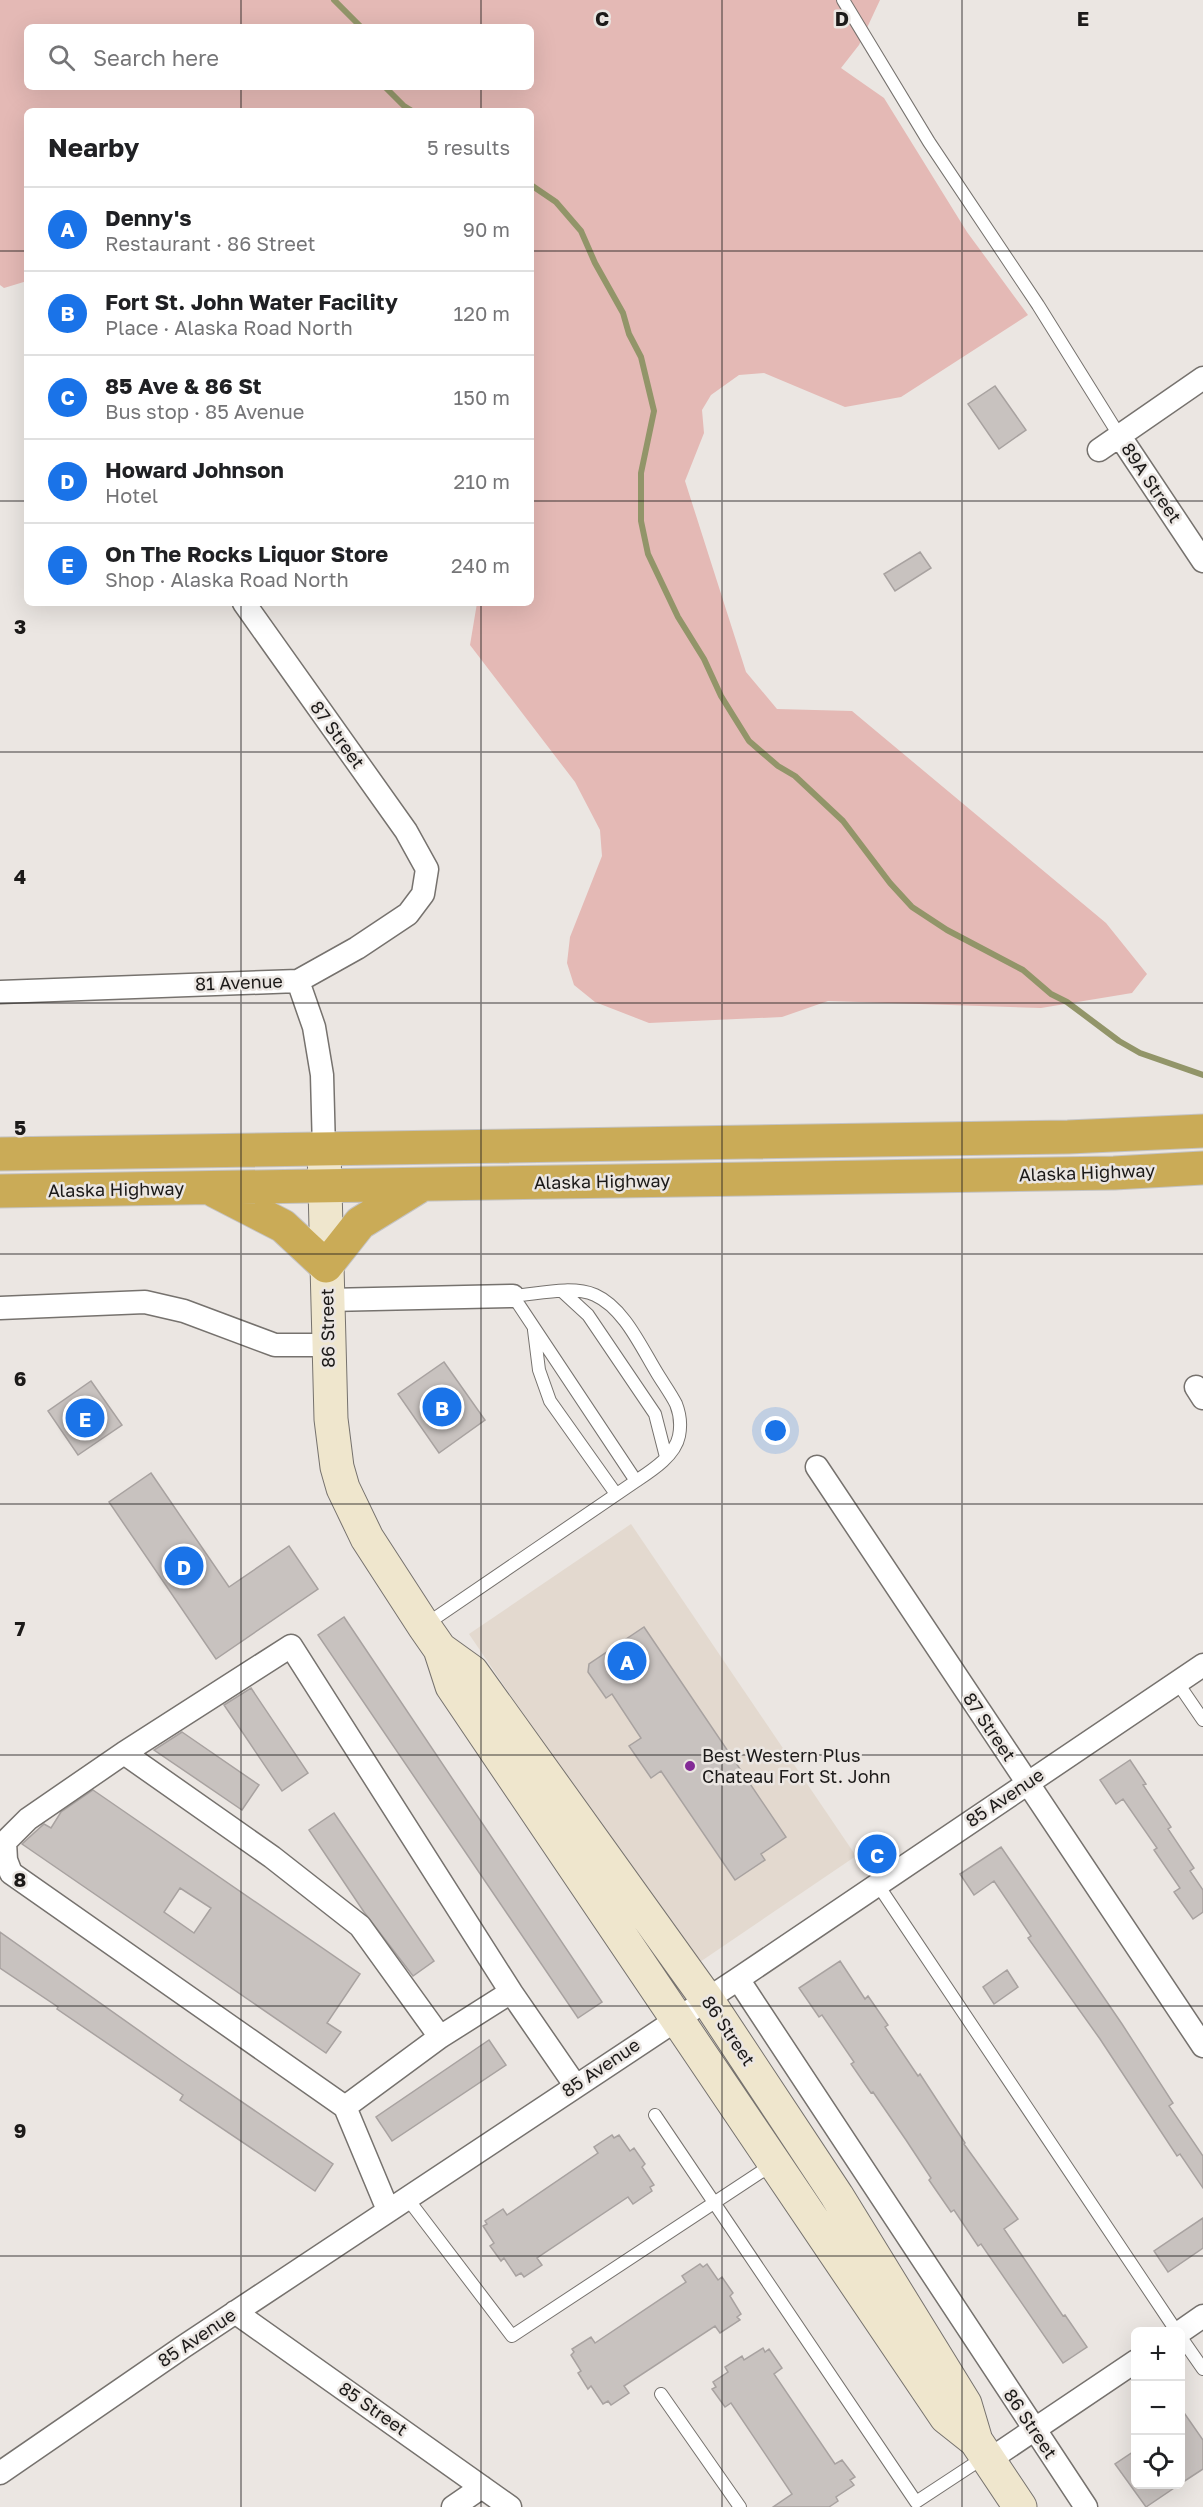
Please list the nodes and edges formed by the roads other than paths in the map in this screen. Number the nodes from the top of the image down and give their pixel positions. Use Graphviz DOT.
graph roads {
  1 [pos="843,0"];
  2 [pos="1203,378"];
  3 [pos="1119,435"];
  4 [pos="1099,450"];
  5 [pos="1203,561"];
  6 [pos="245,606"];
  7 [pos="427,869"];
  8 [pos="298,981"];
  9 [pos="0,992"];
  10 [pos="1203,1131"];
  11 [pos="324,1150"];
  12 [pos="0,1154"];
  13 [pos="1203,1168"];
  14 [pos="421,1185"];
  15 [pos="324,1187"];
  16 [pos="210,1188"];
  17 [pos="0,1191"];
  18 [pos="326,1266"];
  19 [pos="563,1292"];
  20 [pos="513,1296"];
  21 [pos="328,1300"];
  22 [pos="0,1308"];
  23 [pos="534,1328"];
  24 [pos="328,1345"];
  25 [pos="666,1457"];
  26 [pos="817,1467"];
  27 [pos="636,1481"];
  28 [pos="616,1494"];
  29 [pos="432,1637"];
  30 [pos="1203,1665"];
  31 [pos="1177,1682"];
  32 [pos="1203,1720"];
  33 [pos="124,1753"];
  34 [pos="1027,1784"];
  35 [pos="878,1885"];
  36 [pos="738,1978"];
  37 [pos="511,1992"];
  38 [pos="706,1998"];
  39 [pos="677,2017"];
  40 [pos="440,2037"];
  41 [pos="1203,2046"];
  42 [pos="575,2085"];
  43 [pos="345,2107"];
  44 [pos="655,2115"];
  45 [pos="773,2164"];
  46 [pos="407,2198"];
  47 [pos="714,2202"];
  48 [pos="388,2210"];
  49 [pos="235,2312"];
  50 [pos="1203,2316"];
  51 [pos="1175,2327"];
  52 [pos="1185,2327"];
  53 [pos="1185,2343"];
  54 [pos="1131,2364"];
  55 [pos="1203,2369"];
  56 [pos="662,2394"];
  57 [pos="1034,2430"];
  58 [pos="984,2452"];
  59 [pos="0,2473"];
  60 [pos="482,2487"];
  61 [pos="912,2505"];
  62 [pos="453,2507"];
  63 [pos="510,2507"];
  64 [pos="740,2507"];
  65 [pos="1020,2507"];
  66 [pos="1086,2507"];
  1 -- 3 [label="lane"];
  2 -- 3 [label="street"];
  3 -- 4 [label="street"];
  3 -- 5 [label="street, 89A Street"];
  6 -- 7 [label="street, 87 Street"];
  7 -- 8 [label="street, 81 Avenue"];
  8 -- 9 [label="street, 81 Avenue"];
  8 -- 11 [label="street, 86 Street"];
  10 -- 11 [label="highway, Alaska Highway"];
  11 -- 12 [label="highway, Alaska Highway"];
  11 -- 15 [label="main road, 86 Street"];
  13 -- 14 [label="highway, Alaska Highway"];
  14 -- 15 [label="highway, Alaska Highway"];
  14 -- 18 [label="highway"];
  15 -- 16 [label="highway, Alaska Highway"];
  15 -- 18 [label="main road, 86 Street"];
  16 -- 17 [label="highway, Alaska Highway"];
  16 -- 18 [label="highway"];
  18 -- 21 [label="main road, 86 Street"];
  19 -- 20 [label="lane"];
  19 -- 25 [label="lane"];
  19 -- 25 [label="lane"];
  20 -- 21 [label="street"];
  20 -- 23 [label="lane"];
  21 -- 24 [label="main road, 86 Street"];
  22 -- 24 [label="street"];
  23 -- 27 [label="lane"];
  23 -- 28 [label="lane"];
  24 -- 29 [label="main road, 86 Street"];
  25 -- 27 [label="lane"];
  26 -- 34 [label="street, 87 Street"];
  27 -- 28 [label="lane"];
  28 -- 29 [label="lane"];
  29 -- 38 [label="main road, 86 Street"];
  29 -- 39 [label="main road, 86 Street"];
  30 -- 31 [label="street, 85 Avenue"];
  31 -- 32 [label="lane"];
  31 -- 34 [label="street, 85 Avenue"];
  33 -- 37 [label="street"];
  33 -- 40 [label="street"];
  33 -- 43 [label="street"];
  34 -- 35 [label="street, 85 Avenue"];
  34 -- 41 [label="street, 87 Street"];
  35 -- 36 [label="street, 85 Avenue"];
  35 -- 51 [label="lane"];
  36 -- 38 [label="street, 85 Avenue"];
  36 -- 57 [label="street, 86 Street"];
  37 -- 40 [label="street"];
  37 -- 42 [label="street"];
  38 -- 39 [label="street, 85 Avenue"];
  38 -- 58 [label="main road, 86 Street"];
  39 -- 42 [label="street, 85 Avenue"];
  39 -- 45 [label="main road, 86 Street"];
  40 -- 43 [label="street"];
  42 -- 46 [label="street, 85 Avenue"];
  43 -- 48 [label="street"];
  44 -- 47 [label="lane"];
  45 -- 47 [label="lane"];
  45 -- 58 [label="main road, 86 Street"];
  46 -- 47 [label="lane"];
  46 -- 48 [label="street, 85 Avenue"];
  47 -- 61 [label="lane"];
  48 -- 49 [label="street, 85 Avenue"];
  49 -- 59 [label="street, 85 Avenue"];
  49 -- 60 [label="street, 85 Street"];
  50 -- 52 [label="street"];
  53 -- 55 [label="lane"];
  54 -- 57 [label="street"];
  56 -- 64 [label="lane"];
  57 -- 58 [label="street"];
  57 -- 66 [label="street, 86 Street"];
  58 -- 61 [label="lane"];
  58 -- 65 [label="main road, 86 Street"];
  60 -- 62 [label="street"];
  60 -- 63 [label="street, 85 Street"];
}
